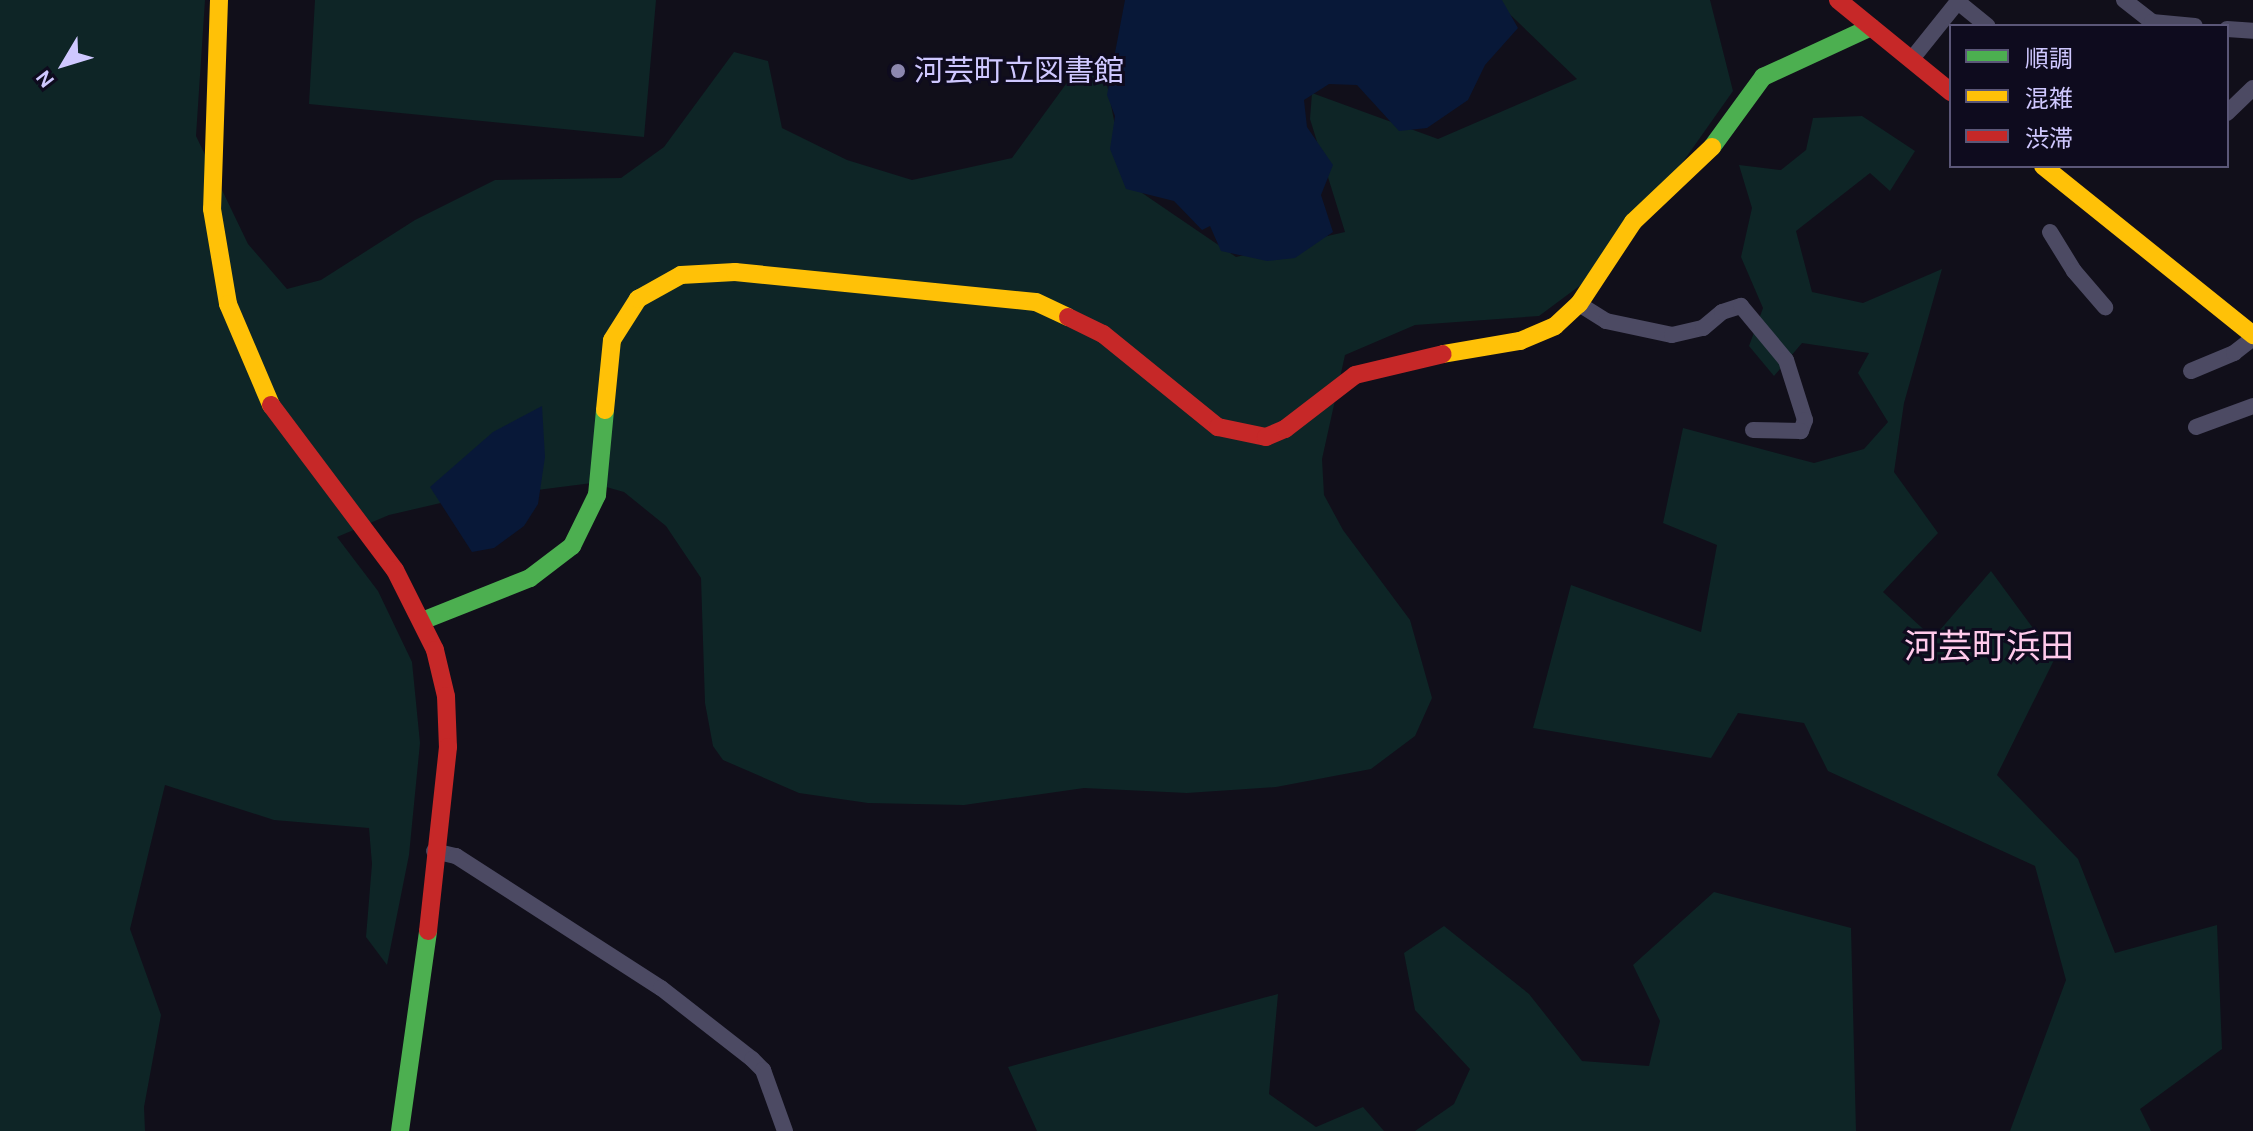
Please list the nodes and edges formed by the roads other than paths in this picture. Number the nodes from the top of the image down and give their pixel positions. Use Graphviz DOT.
graph roads {
  1 [pos="219,0"];
  2 [pos="1838,0"];
  3 [pos="2124,0"];
  4 [pos="1958,1"];
  5 [pos="1986,24"];
  6 [pos="2174,24"];
  7 [pos="1871,27"];
  8 [pos="2229,29"];
  9 [pos="2253,31"];
  10 [pos="1911,60"];
  11 [pos="2253,88"];
  12 [pos="1949,90"];
  13 [pos="2229,111"];
  14 [pos="2045,168"];
  15 [pos="2050,232"];
  16 [pos="1579,304"];
  17 [pos="2105,307"];
  18 [pos="2253,337"];
  19 [pos="2191,371"];
  20 [pos="2253,406"];
  21 [pos="2196,427"];
  22 [pos="1753,430"];
  23 [pos="422,621"];
  24 [pos="434,851"];
  25 [pos="400,1131"];
  26 [pos="785,1131"];
  1 -- 23 [label="street"];
  2 -- 7 [label="street"];
  3 -- 6 [label="street"];
  4 -- 5 [label="street"];
  4 -- 10 [label="street"];
  7 -- 10 [label="street"];
  7 -- 16 [label="street"];
  8 -- 9 [label="street"];
  10 -- 12 [label="street"];
  11 -- 13 [label="street"];
  14 -- 18 [label="street"];
  15 -- 17 [label="street"];
  16 -- 22 [label="street"];
  16 -- 23 [label="street"];
  18 -- 19 [label="street"];
  20 -- 21 [label="street"];
  23 -- 24 [label="street"];
  24 -- 25 [label="street"];
  24 -- 26 [label="street"];
}
